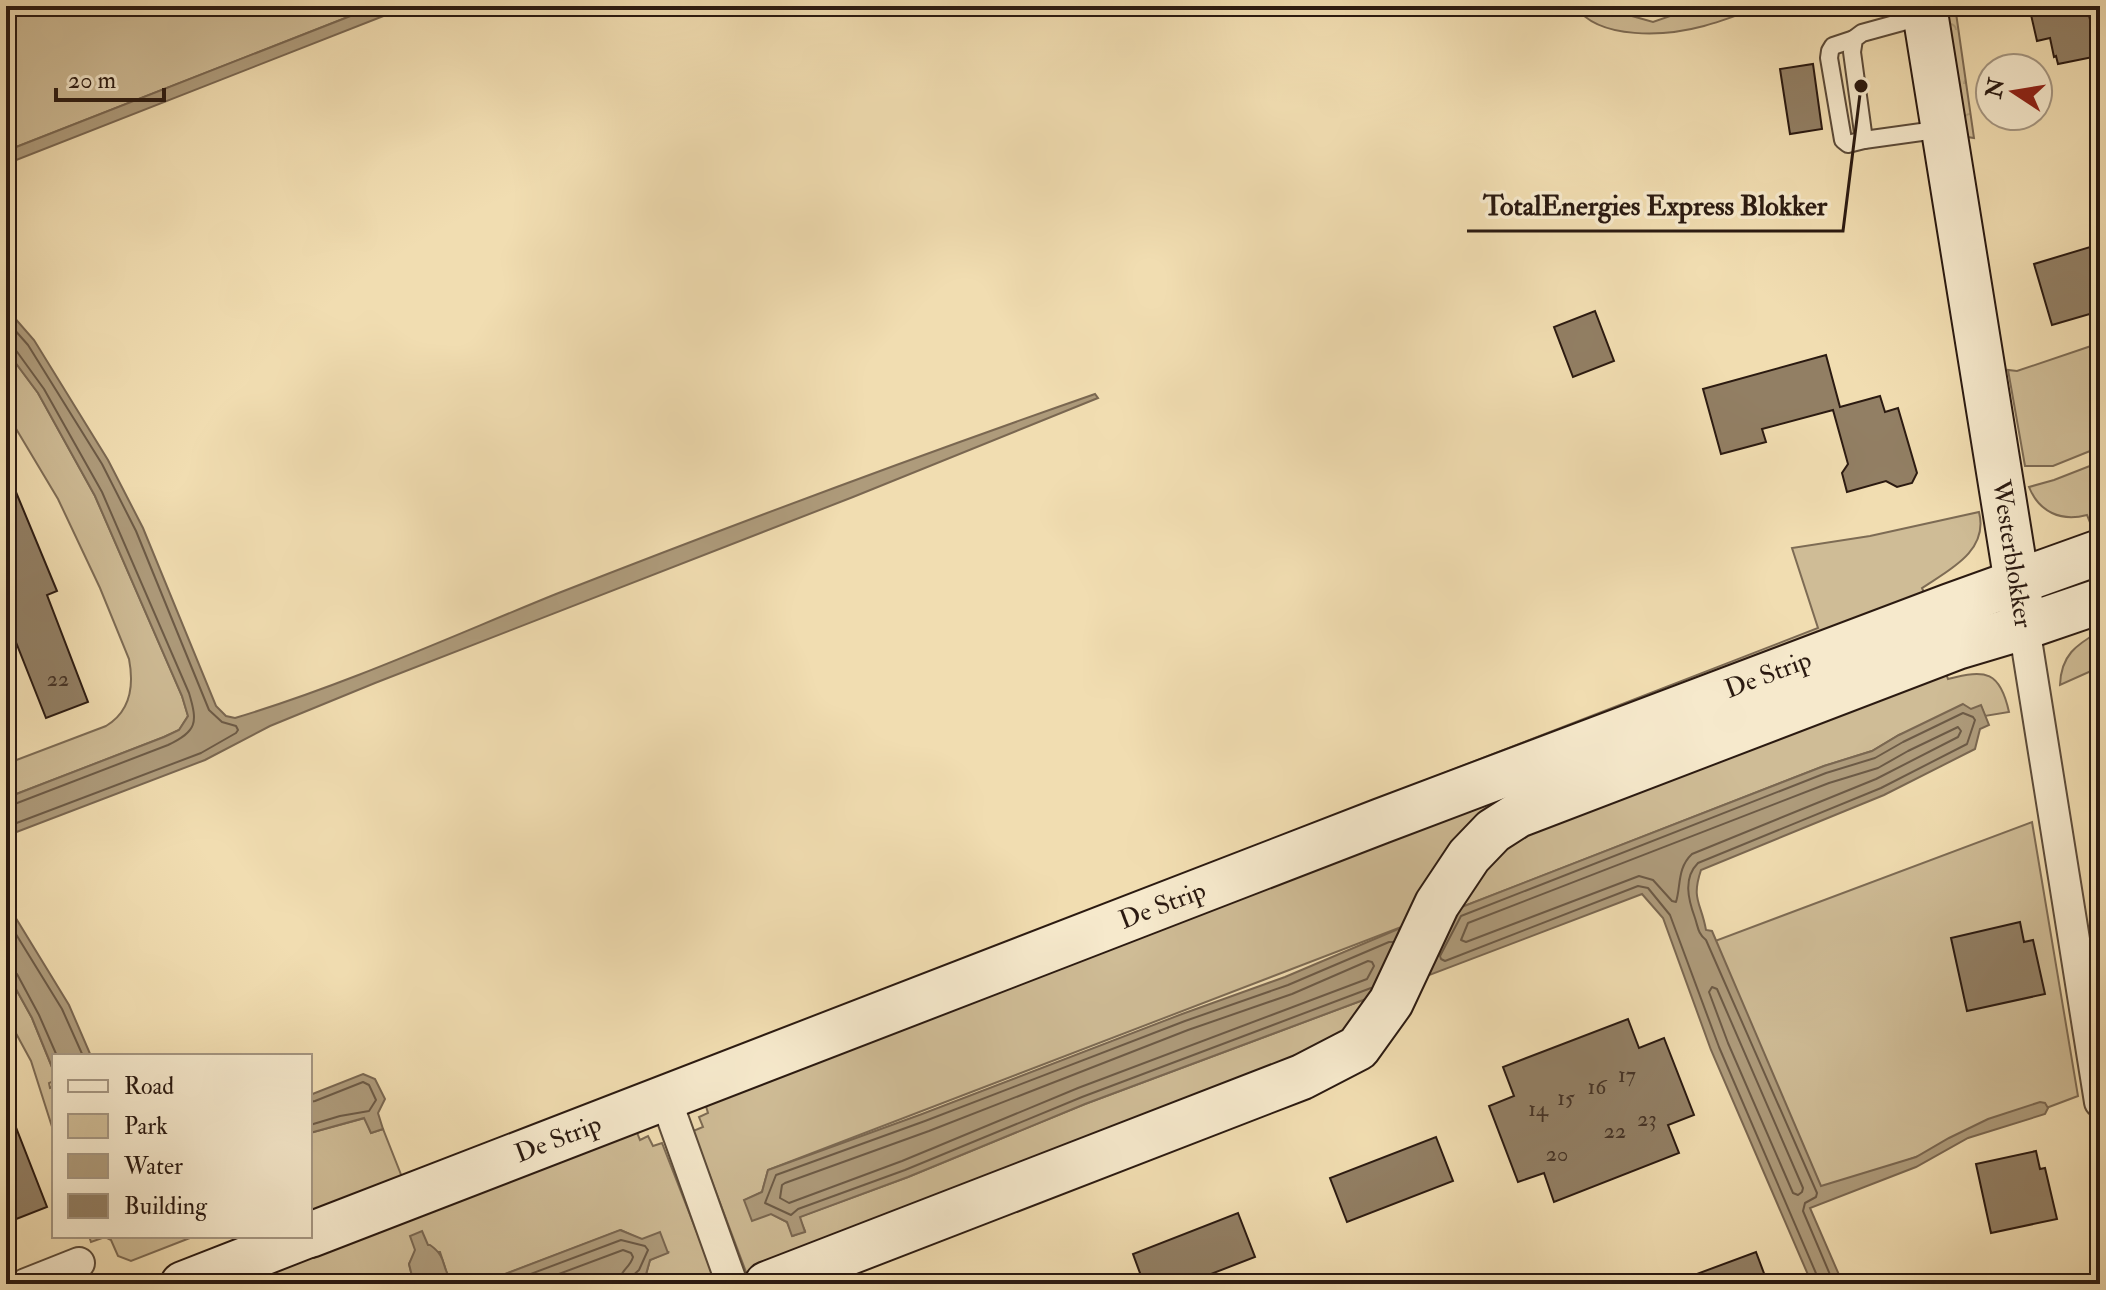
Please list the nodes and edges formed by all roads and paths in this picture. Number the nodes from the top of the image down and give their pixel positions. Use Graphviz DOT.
graph roads {
  1 [pos="1925,11"];
  2 [pos="1943,129"];
  3 [pos="2100,552"];
  4 [pos="2016,582"];
  5 [pos="2100,601"];
  6 [pos="2024,627"];
  7 [pos="665,1097"];
  8 [pos="2100,1102"];
  9 [pos="312,1233"];
  10 [pos="300,1238"];
  11 [pos="79,1263"];
  12 [pos="26,1284"];
  13 [pos="183,1284"];
  14 [pos="732,1284"];
  15 [pos="767,1284"];
  1 -- 2 [label="street, Westerblokker"];
  1 -- 2 [label="lane"];
  2 -- 4 [label="street, Westerblokker"];
  3 -- 4 [label="street, De Strip"];
  4 -- 6 [label="street, Westerblokker"];
  4 -- 7 [label="street, De Strip"];
  5 -- 6 [label="street, De Strip"];
  6 -- 8 [label="street, Westerblokker"];
  6 -- 15 [label="street, De Strip"];
  7 -- 9 [label="street, De Strip"];
  7 -- 14 [label="street"];
  10 -- 13 [label="street, De Strip"];
  11 -- 12 [label="street"];
}
